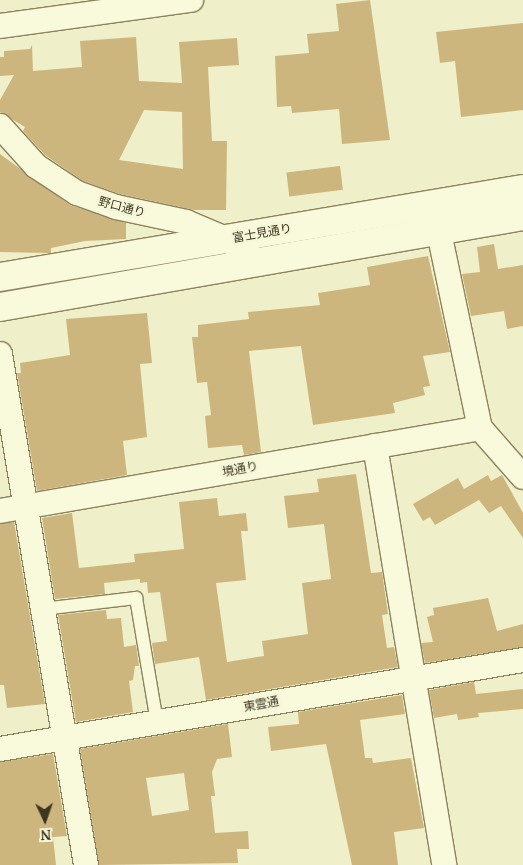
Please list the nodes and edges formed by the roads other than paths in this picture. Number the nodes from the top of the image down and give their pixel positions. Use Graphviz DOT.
graph roads {
  1 [pos="191,0"];
  2 [pos="0,26"];
  3 [pos="0,126"];
  4 [pos="523,189"];
  5 [pos="433,204"];
  6 [pos="523,216"];
  7 [pos="439,230"];
  8 [pos="226,239"];
  9 [pos="260,263"];
  10 [pos="0,277"];
  11 [pos="0,307"];
  12 [pos="0,354"];
  13 [pos="480,428"];
  14 [pos="374,446"];
  15 [pos="523,477"];
  16 [pos="25,507"];
  17 [pos="0,511"];
  18 [pos="42,610"];
  19 [pos="523,660"];
  20 [pos="412,678"];
  21 [pos="157,722"];
  22 [pos="65,739"];
  23 [pos="0,749"];
  24 [pos="86,865"];
  25 [pos="444,865"];
  1 -- 2 [label="street"];
  3 -- 8 [label="street, 野口通り"];
  4 -- 5 [label="street, 富士見通り"];
  5 -- 7 [label="street"];
  5 -- 8 [label="street, 富士見通り"];
  6 -- 7 [label="street"];
  7 -- 9 [label="street"];
  7 -- 13 [label="street"];
  8 -- 9 [label="street, 野口通り"];
  8 -- 10 [label="street, 富士見通り"];
  9 -- 11 [label="street"];
  12 -- 16 [label="street"];
  13 -- 14 [label="street, 境通り"];
  13 -- 15 [label="street"];
  14 -- 16 [label="street, 境通り"];
  14 -- 20 [label="street"];
  16 -- 17 [label="street, 境通り"];
  16 -- 18 [label="street"];
  18 -- 21 [label="lane"];
  18 -- 22 [label="street"];
  19 -- 20 [label="street, 東雲通"];
  20 -- 21 [label="street, 東雲通"];
  20 -- 25 [label="street"];
  21 -- 22 [label="street, 東雲通"];
  22 -- 23 [label="street, 東雲通"];
  22 -- 24 [label="street"];
}
